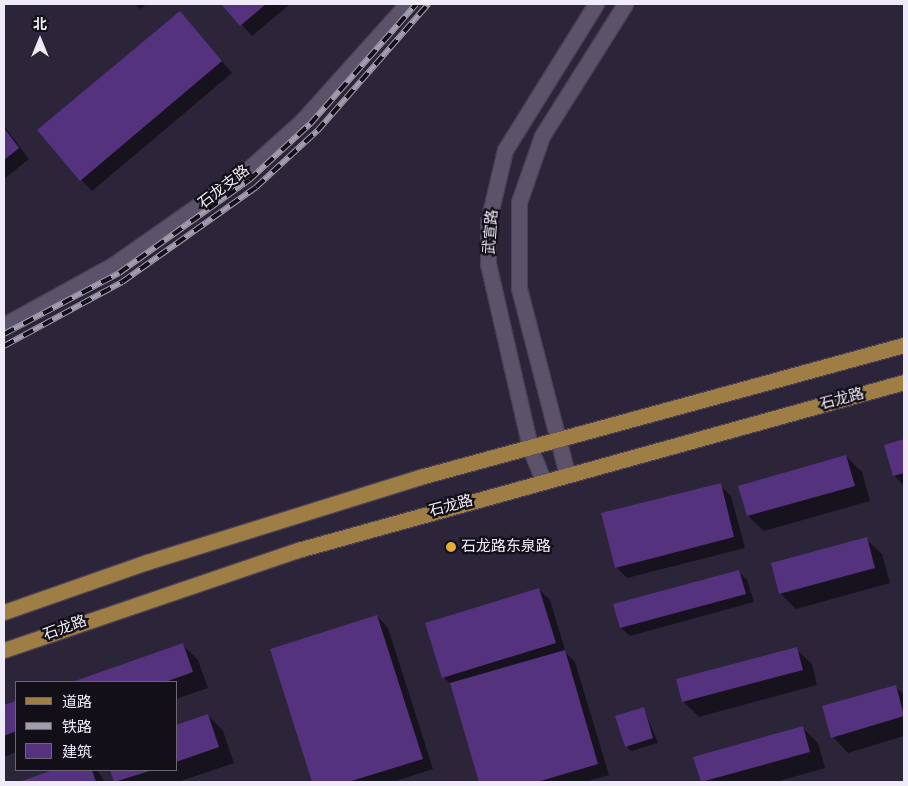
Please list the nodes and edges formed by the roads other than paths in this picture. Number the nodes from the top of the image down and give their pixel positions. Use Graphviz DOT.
graph roads {
  1 [pos="407,4"];
  2 [pos="596,4"];
  3 [pos="625,4"];
  4 [pos="4,325"];
  5 [pos="904,345"];
  6 [pos="904,382"];
  7 [pos="556,440"];
  8 [pos="530,447"];
  9 [pos="567,474"];
  10 [pos="543,480"];
  11 [pos="4,612"];
  12 [pos="4,650"];
  1 -- 4 [label="street, 石龙支路"];
  2 -- 8 [label="street, 武宣路"];
  3 -- 7 [label="street"];
  5 -- 7 [label="main road"];
  6 -- 9 [label="main road, 石龙路"];
  7 -- 8 [label="main road"];
  7 -- 9 [label="street"];
  8 -- 10 [label="street, 武宣路"];
  8 -- 11 [label="main road"];
  9 -- 10 [label="main road, 石龙路"];
  10 -- 12 [label="main road, 石龙路"];
}
